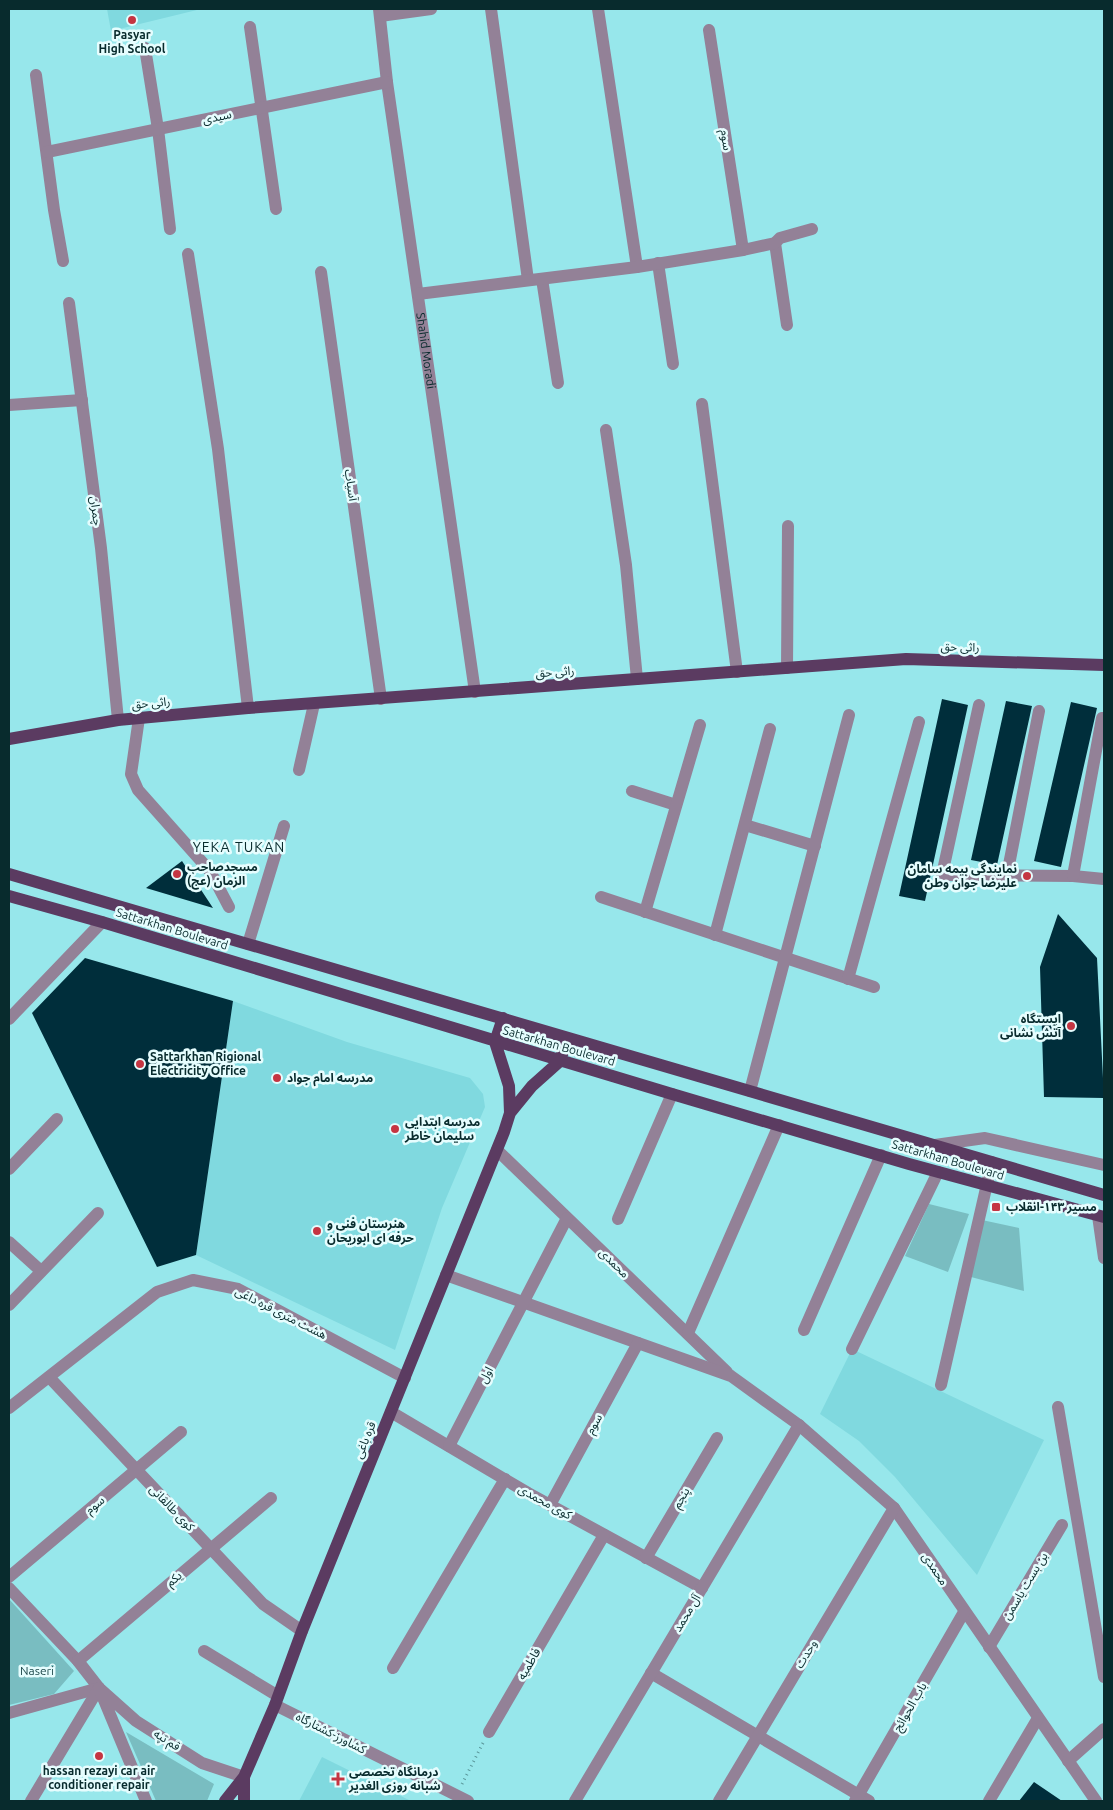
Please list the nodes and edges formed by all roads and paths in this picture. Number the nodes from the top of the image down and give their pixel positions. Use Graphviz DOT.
graph roads {
  1 [pos="431,9"];
  2 [pos="490,9"];
  3 [pos="598,9"];
  4 [pos="379,12"];
  5 [pos="250,27"];
  6 [pos="709,30"];
  7 [pos="145,48"];
  8 [pos="36,75"];
  9 [pos="388,82"];
  10 [pos="262,108"];
  11 [pos="158,129"];
  12 [pos="47,152"];
  13 [pos="276,209"];
  14 [pos="812,229"];
  15 [pos="170,230"];
  16 [pos="775,243"];
  17 [pos="743,250"];
  18 [pos="188,254"];
  19 [pos="63,261"];
  20 [pos="658,263"];
  21 [pos="636,267"];
  22 [pos="321,272"];
  23 [pos="542,279"];
  24 [pos="528,280"];
  25 [pos="418,294"];
  26 [pos="69,303"];
  27 [pos="787,325"];
  28 [pos="673,364"];
  29 [pos="558,382"];
  30 [pos="82,400"];
  31 [pos="702,404"];
  32 [pos="9,405"];
  33 [pos="606,430"];
  34 [pos="788,526"];
  35 [pos="1104,665"];
  36 [pos="787,668"];
  37 [pos="737,672"];
  38 [pos="637,679"];
  39 [pos="475,692"];
  40 [pos="381,699"];
  41 [pos="314,704"];
  42 [pos="978,705"];
  43 [pos="248,708"];
  44 [pos="1039,711"];
  45 [pos="849,715"];
  46 [pos="139,718"];
  47 [pos="1102,718"];
  48 [pos="118,720"];
  49 [pos="919,722"];
  50 [pos="700,725"];
  51 [pos="770,729"];
  52 [pos="9,739"];
  53 [pos="300,770"];
  54 [pos="632,792"];
  55 [pos="676,806"];
  56 [pos="745,824"];
  57 [pos="284,826"];
  58 [pos="815,846"];
  59 [pos="9,874"];
  60 [pos="1008,876"];
  61 [pos="1073,876"];
  62 [pos="1104,879"];
  63 [pos="9,896"];
  64 [pos="601,898"];
  65 [pos="229,907"];
  66 [pos="645,912"];
  67 [pos="102,922"];
  68 [pos="715,935"];
  69 [pos="248,944"];
  70 [pos="786,958"];
  71 [pos="848,979"];
  72 [pos="874,988"];
  73 [pos="503,1018"];
  74 [pos="9,1019"];
  75 [pos="567,1039"];
  76 [pos="496,1042"];
  77 [pos="560,1061"];
  78 [pos="750,1091"];
  79 [pos="672,1094"];
  80 [pos="510,1112"];
  81 [pos="57,1119"];
  82 [pos="778,1125"];
  83 [pos="935,1145"];
  84 [pos="497,1150"];
  85 [pos="881,1155"];
  86 [pos="992,1162"];
  87 [pos="1104,1165"];
  88 [pos="9,1169"];
  89 [pos="938,1172"];
  90 [pos="986,1185"];
  91 [pos="1104,1195"];
  92 [pos="98,1213"];
  93 [pos="1101,1216"];
  94 [pos="567,1218"];
  95 [pos="618,1219"];
  96 [pos="9,1242"];
  97 [pos="1104,1258"];
  98 [pos="41,1271"];
  99 [pos="446,1275"];
  100 [pos="524,1303"];
  101 [pos="9,1305"];
  102 [pos="804,1330"];
  103 [pos="688,1333"];
  104 [pos="638,1343"];
  105 [pos="852,1349"];
  106 [pos="732,1376"];
  107 [pos="49,1377"];
  108 [pos="405,1378"];
  109 [pos="941,1385"];
  110 [pos="1058,1407"];
  111 [pos="9,1408"];
  112 [pos="391,1412"];
  113 [pos="799,1425"];
  114 [pos="181,1432"];
  115 [pos="717,1438"];
  116 [pos="448,1446"];
  117 [pos="136,1470"];
  118 [pos="505,1479"];
  119 [pos="271,1498"];
  120 [pos="550,1505"];
  121 [pos="894,1508"];
  122 [pos="1062,1525"];
  123 [pos="604,1535"];
  124 [pos="211,1548"];
  125 [pos="646,1558"];
  126 [pos="9,1577"];
  127 [pos="9,1588"];
  128 [pos="702,1588"];
  129 [pos="964,1612"];
  130 [pos="302,1631"];
  131 [pos="988,1647"];
  132 [pos="204,1651"];
  133 [pos="78,1661"];
  134 [pos="393,1668"];
  135 [pos="651,1673"];
  136 [pos="1104,1677"];
  137 [pos="99,1688"];
  138 [pos="276,1700"];
  139 [pos="9,1712"];
  140 [pos="1038,1718"];
  141 [pos="1104,1729"];
  142 [pos="489,1732"];
  143 [pos="757,1736"];
  144 [pos="1068,1761"];
  145 [pos="244,1777"];
  146 [pos="454,1798"];
  147 [pos="861,1799"];
  148 [pos="31,1801"];
  149 [pos="146,1801"];
  150 [pos="225,1801"];
  151 [pos="244,1801"];
  152 [pos="468,1801"];
  153 [pos="575,1801"];
  154 [pos="719,1801"];
  155 [pos="989,1801"];
  156 [pos="1096,1801"];
  1 -- 4 [label="street"];
  2 -- 24 [label="street"];
  3 -- 21 [label="street"];
  4 -- 9 [label="street, Shahid Moradi"];
  5 -- 10 [label="street"];
  6 -- 17 [label="street, سوم"];
  7 -- 11 [label="street"];
  8 -- 12 [label="street"];
  9 -- 10 [label="street, سیدی"];
  9 -- 25 [label="street, Shahid Moradi"];
  10 -- 11 [label="street, سیدی"];
  10 -- 13 [label="street"];
  11 -- 12 [label="street, سیدی"];
  11 -- 15 [label="street"];
  12 -- 19 [label="street"];
  14 -- 16 [label="street"];
  16 -- 17 [label="street"];
  16 -- 27 [label="street"];
  17 -- 20 [label="street"];
  18 -- 43 [label="street"];
  20 -- 21 [label="street"];
  20 -- 28 [label="street"];
  21 -- 23 [label="street"];
  22 -- 40 [label="street, آسیاب"];
  23 -- 24 [label="street"];
  23 -- 29 [label="street"];
  24 -- 25 [label="street"];
  25 -- 39 [label="street, Shahid Moradi"];
  26 -- 30 [label="street, چمران"];
  30 -- 32 [label="street"];
  30 -- 48 [label="street, چمران"];
  31 -- 37 [label="street"];
  33 -- 38 [label="street"];
  34 -- 36 [label="street"];
  35 -- 36 [label="main road, راثی حق"];
  36 -- 37 [label="main road, راثی حق"];
  37 -- 38 [label="main road, راثی حق"];
  38 -- 39 [label="main road, راثی حق"];
  39 -- 40 [label="main road, راثی حق"];
  40 -- 41 [label="main road, راثی حق"];
  41 -- 43 [label="main road, راثی حق"];
  41 -- 53 [label="street"];
  42 -- 60 [label="street"];
  43 -- 46 [label="main road, راثی حق"];
  44 -- 60 [label="street"];
  45 -- 58 [label="street"];
  46 -- 48 [label="main road, راثی حق"];
  46 -- 65 [label="street"];
  47 -- 61 [label="street"];
  48 -- 52 [label="main road, راثی حق"];
  49 -- 71 [label="street"];
  50 -- 55 [label="street"];
  51 -- 56 [label="street"];
  54 -- 55 [label="street"];
  55 -- 66 [label="street"];
  56 -- 58 [label="street"];
  56 -- 68 [label="street"];
  57 -- 69 [label="street"];
  58 -- 70 [label="street"];
  59 -- 69 [label="main road, Sattarkhan Boulevard"];
  60 -- 61 [label="street"];
  61 -- 62 [label="street"];
  63 -- 67 [label="main road, Sattarkhan Boulevard"];
  64 -- 66 [label="street"];
  66 -- 68 [label="street"];
  67 -- 74 [label="street"];
  67 -- 76 [label="main road, Sattarkhan Boulevard"];
  68 -- 70 [label="street"];
  69 -- 73 [label="main road, Sattarkhan Boulevard"];
  70 -- 71 [label="street"];
  70 -- 78 [label="street"];
  71 -- 72 [label="street"];
  73 -- 75 [label="main road, Sattarkhan Boulevard"];
  73 -- 76 [label="main road"];
  75 -- 77 [label="main road"];
  75 -- 78 [label="main road, Sattarkhan Boulevard"];
  76 -- 77 [label="main road, Sattarkhan Boulevard"];
  76 -- 80 [label="main road, قره باغی"];
  77 -- 79 [label="main road, Sattarkhan Boulevard"];
  77 -- 80 [label="main road, قره باغی"];
  78 -- 83 [label="main road, Sattarkhan Boulevard"];
  79 -- 82 [label="main road, Sattarkhan Boulevard"];
  79 -- 95 [label="street"];
  80 -- 84 [label="main road, قره باغی"];
  81 -- 88 [label="street"];
  82 -- 85 [label="main road, Sattarkhan Boulevard"];
  82 -- 103 [label="street"];
  83 -- 86 [label="main road, Sattarkhan Boulevard"];
  83 -- 87 [label="street"];
  84 -- 94 [label="street, محمدی"];
  84 -- 99 [label="main road, قره باغی"];
  85 -- 89 [label="main road, Sattarkhan Boulevard"];
  85 -- 102 [label="street"];
  86 -- 90 [label="street"];
  86 -- 91 [label="main road, Sattarkhan Boulevard"];
  89 -- 90 [label="main road, Sattarkhan Boulevard"];
  89 -- 105 [label="street"];
  90 -- 93 [label="main road, Sattarkhan Boulevard"];
  90 -- 109 [label="street"];
  92 -- 98 [label="street"];
  93 -- 97 [label="street"];
  94 -- 100 [label="street, اول"];
  94 -- 103 [label="street, محمدی"];
  96 -- 98 [label="street"];
  98 -- 101 [label="street"];
  99 -- 100 [label="street, محمدی"];
  99 -- 108 [label="main road, قره باغی"];
  100 -- 104 [label="street, محمدی"];
  100 -- 116 [label="street, اول"];
  103 -- 106 [label="street, محمدی"];
  104 -- 106 [label="street, محمدی"];
  104 -- 120 [label="street, سوم"];
  106 -- 113 [label="street, محمدی"];
  107 -- 108 [label="street, هشت متری قره داغی"];
  107 -- 111 [label="street, هشت متری قره داغی"];
  107 -- 117 [label="street, کوی طالقانی"];
  108 -- 112 [label="main road, قره باغی"];
  110 -- 136 [label="street"];
  112 -- 116 [label="street, کوی محمدی"];
  112 -- 130 [label="main road, قره باغی"];
  113 -- 121 [label="street, محمدی"];
  113 -- 128 [label="street, آل محمد"];
  114 -- 117 [label="street, سوم"];
  115 -- 125 [label="street, پنجم"];
  116 -- 118 [label="street, کوی محمدی"];
  117 -- 124 [label="street, کوی طالقانی"];
  117 -- 126 [label="street, سوم"];
  118 -- 120 [label="street, کوی محمدی"];
  118 -- 134 [label="street"];
  119 -- 124 [label="street, یکم"];
  120 -- 123 [label="street, کوی محمدی"];
  121 -- 129 [label="street, محمدی"];
  121 -- 143 [label="street, وحدت"];
  122 -- 131 [label="street, بن بست یاسمن"];
  123 -- 125 [label="street, کوی محمدی"];
  123 -- 142 [label="street, فاطمیه"];
  124 -- 130 [label="street, کوی طالقانی"];
  124 -- 133 [label="street, یکم"];
  125 -- 128 [label="street, کوی محمدی"];
  127 -- 133 [label="street, قم تپه"];
  128 -- 135 [label="street, آل محمد"];
  129 -- 131 [label="street, محمدی"];
  129 -- 147 [label="street, باب الحوائج"];
  130 -- 138 [label="main road, قره باغی"];
  131 -- 140 [label="street, محمدی"];
  132 -- 138 [label="street, کشاورز-کشتارگاه"];
  133 -- 137 [label="street, قم تپه"];
  135 -- 143 [label="street"];
  135 -- 153 [label="street, آل محمد"];
  137 -- 139 [label="street"];
  137 -- 145 [label="street, قم تپه"];
  137 -- 148 [label="street"];
  137 -- 149 [label="street, قم تپه"];
  138 -- 145 [label="main road, قره باغی"];
  138 -- 146 [label="street, کشاورز-کشتارگاه"];
  140 -- 144 [label="street, محمدی"];
  140 -- 155 [label="street"];
  141 -- 144 [label="street"];
  142 -- 146 [label="path"];
  143 -- 147 [label="street"];
  143 -- 154 [label="street, وحدت"];
  144 -- 156 [label="street, محمدی"];
  145 -- 150 [label="main road"];
  145 -- 151 [label="main road"];
  146 -- 152 [label="street, کشاورز-کشتارگاه"];
}
